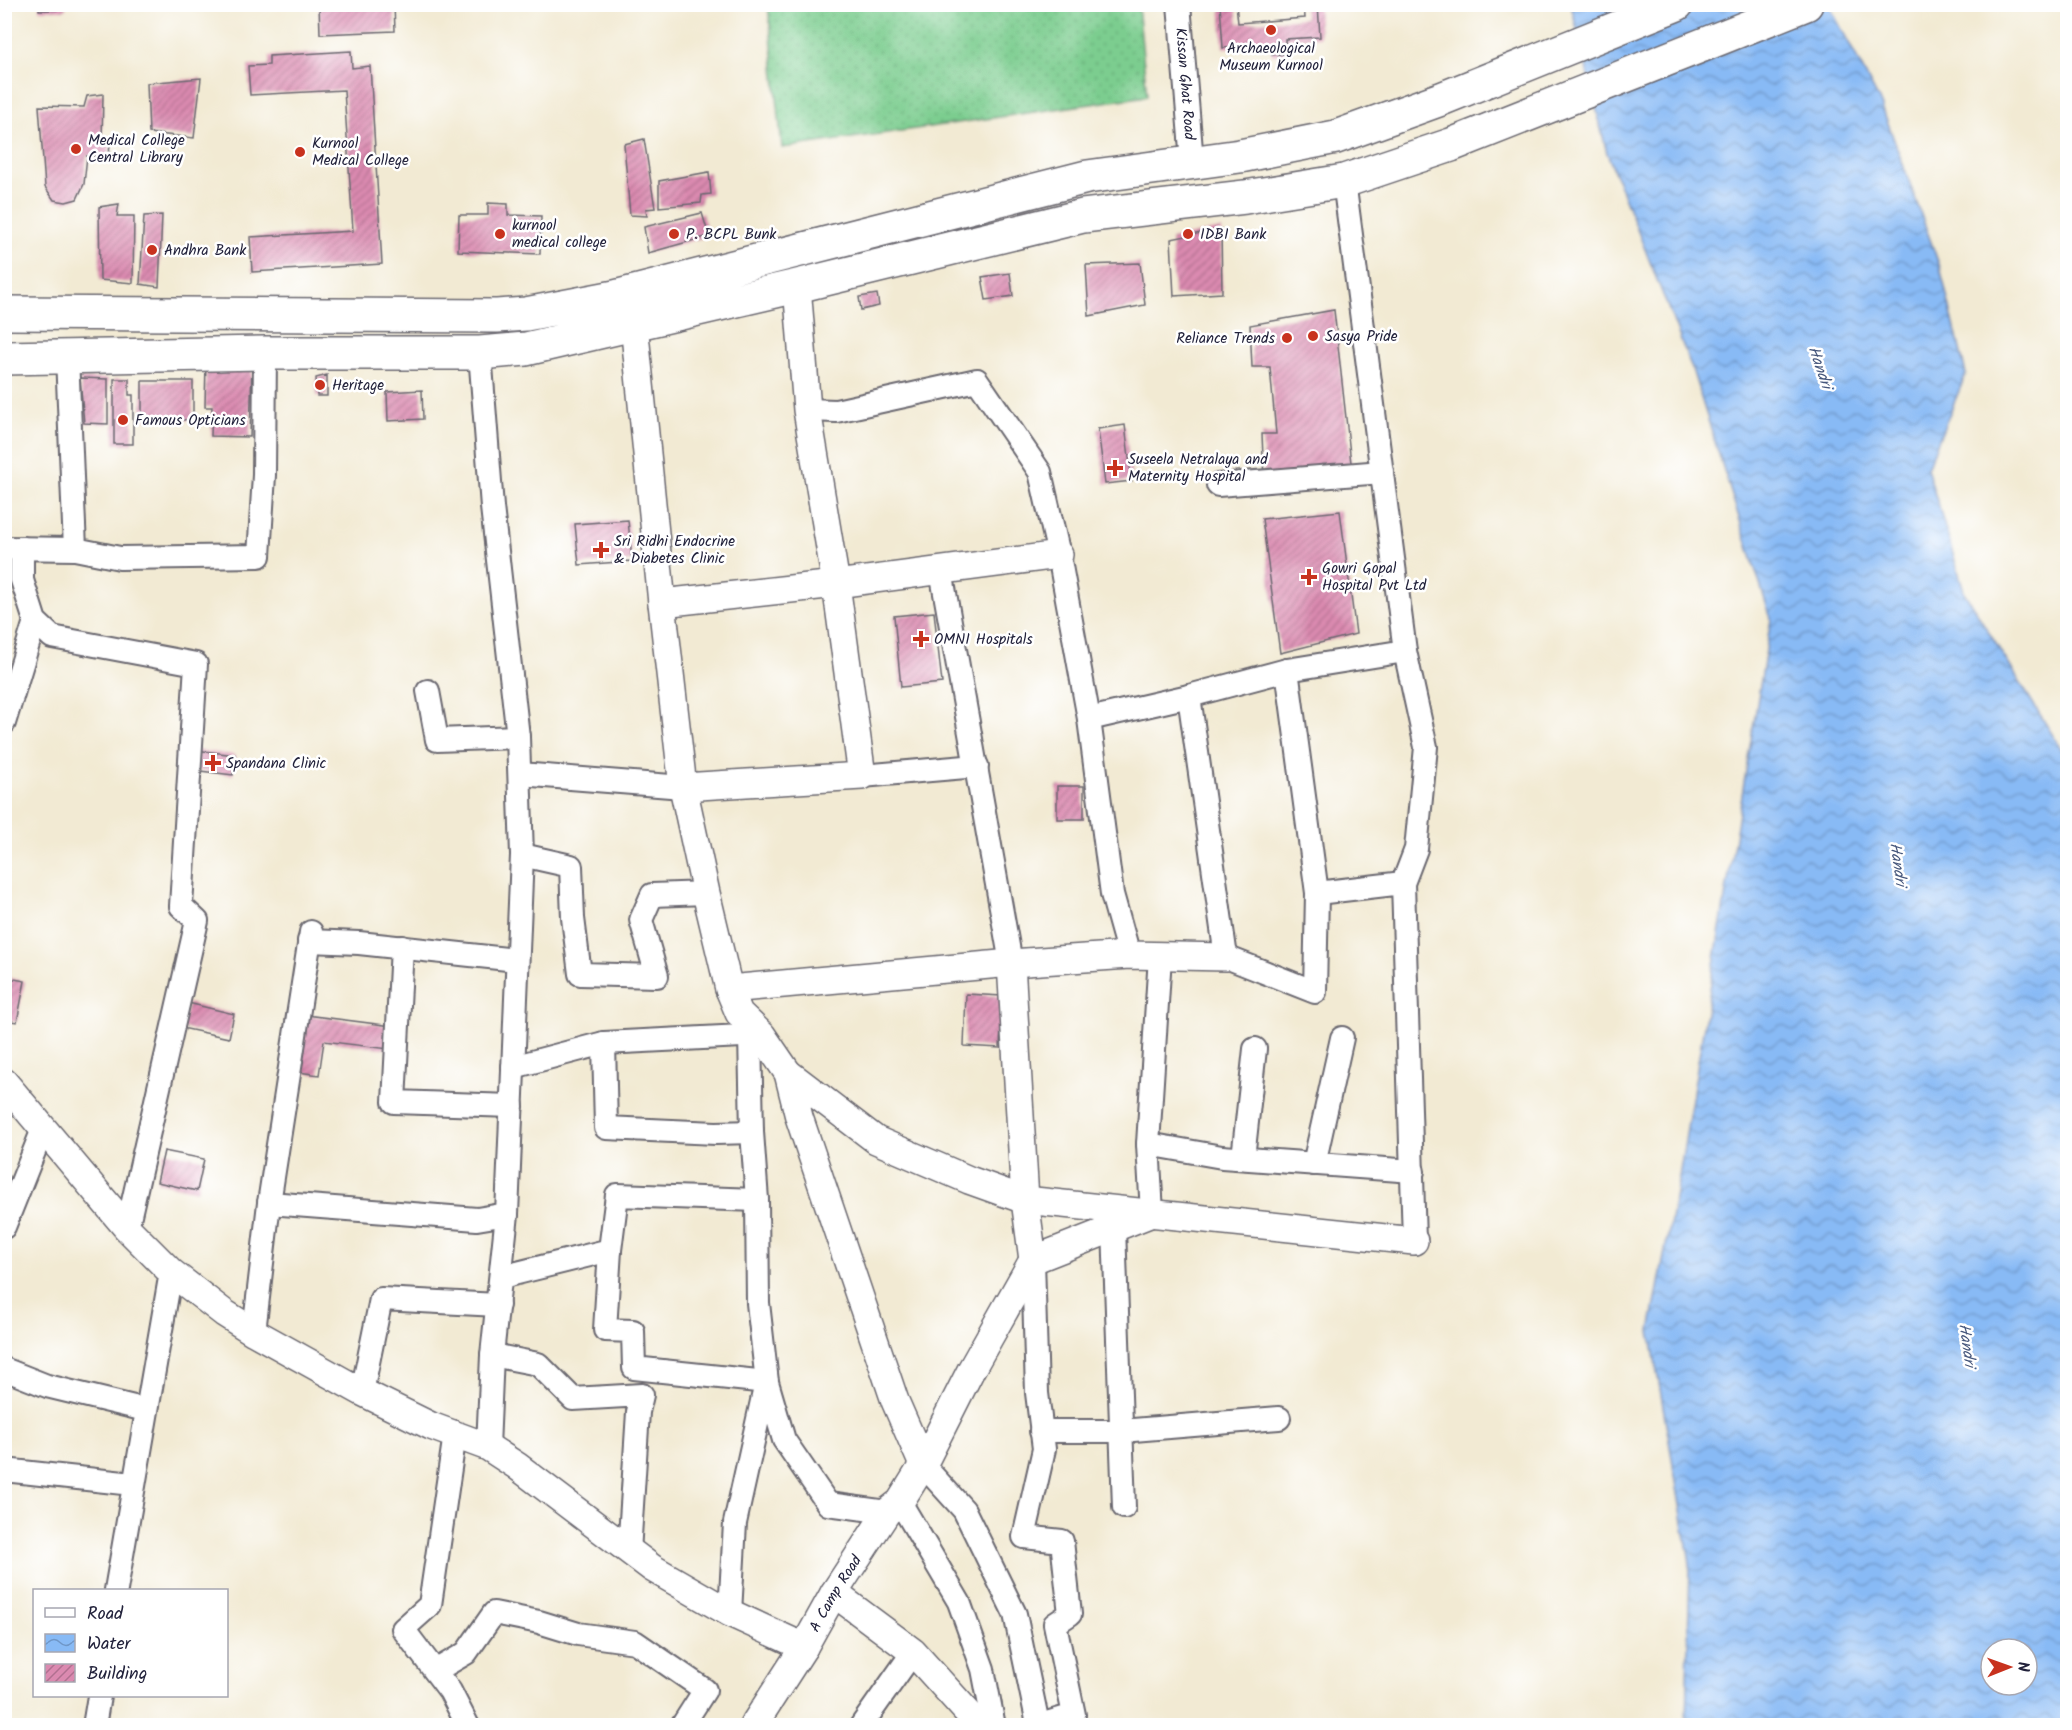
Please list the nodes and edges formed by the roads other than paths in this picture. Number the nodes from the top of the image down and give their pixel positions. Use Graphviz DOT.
graph roads {
  1 [pos="1179,4"];
  2 [pos="1677,4"];
  3 [pos="1806,4"];
  4 [pos="1240,156"];
  5 [pos="1192,162"];
  6 [pos="1344,181"];
  7 [pos="1245,197"];
  8 [pos="797,286"];
  9 [pos="631,309"];
  10 [pos="4,313"];
  11 [pos="265,353"];
  12 [pos="480,353"];
  13 [pos="67,356"];
  14 [pos="4,358"];
  15 [pos="807,410"];
  16 [pos="1382,472"];
  17 [pos="1218,484"];
  18 [pos="13,548"];
  19 [pos="75,549"];
  20 [pos="1059,555"];
  21 [pos="941,571"];
  22 [pos="836,584"];
  23 [pos="662,603"];
  24 [pos="35,621"];
  25 [pos="1405,651"];
  26 [pos="1287,670"];
  27 [pos="428,691"];
  28 [pos="1189,696"];
  29 [pos="1089,719"];
  30 [pos="4,723"];
  31 [pos="518,737"];
  32 [pos="976,766"];
  33 [pos="520,774"];
  34 [pos="862,776"];
  35 [pos="683,787"];
  36 [pos="522,855"];
  37 [pos="1403,883"];
  38 [pos="706,893"];
  39 [pos="1317,893"];
  40 [pos="402,947"];
  41 [pos="1130,955"];
  42 [pos="1160,956"];
  43 [pos="1226,957"];
  44 [pos="517,960"];
  45 [pos="1011,963"];
  46 [pos="729,989"];
  47 [pos="756,1035"];
  48 [pos="1342,1038"];
  49 [pos="604,1043"];
  50 [pos="1255,1049"];
  51 [pos="513,1067"];
  52 [pos="788,1073"];
  53 [pos="4,1082"];
  54 [pos="512,1106"];
  55 [pos="43,1129"];
  56 [pos="752,1132"];
  57 [pos="1148,1144"];
  58 [pos="1243,1158"];
  59 [pos="1314,1164"];
  60 [pos="1413,1171"];
  61 [pos="757,1200"];
  62 [pos="1025,1200"];
  63 [pos="270,1203"];
  64 [pos="1152,1213"];
  65 [pos="507,1214"];
  66 [pos="4,1227"];
  67 [pos="127,1228"];
  68 [pos="1114,1228"];
  69 [pos="1414,1241"];
  70 [pos="610,1250"];
  71 [pos="1033,1260"];
  72 [pos="171,1272"];
  73 [pos="501,1277"];
  74 [pos="498,1305"];
  75 [pos="254,1332"];
  76 [pos="492,1355"];
  77 [pos="4,1369"];
  78 [pos="767,1382"];
  79 [pos="362,1392"];
  80 [pos="146,1410"];
  81 [pos="1279,1418"];
  82 [pos="1041,1431"];
  83 [pos="1121,1431"];
  84 [pos="455,1434"];
  85 [pos="488,1447"];
  86 [pos="923,1465"];
  87 [pos="4,1470"];
  88 [pos="133,1484"];
  89 [pos="894,1507"];
  90 [pos="1124,1507"];
  91 [pos="629,1552"];
  92 [pos="116,1589"];
  93 [pos="834,1593"];
  94 [pos="730,1613"];
  95 [pos="804,1647"];
  96 [pos="913,1652"];
  97 [pos="435,1671"];
  98 [pos="99,1697"];
  99 [pos="759,1724"];
  100 [pos="94,1725"];
  101 [pos="468,1725"];
  102 [pos="682,1725"];
  103 [pos="861,1725"];
  104 [pos="980,1725"];
  105 [pos="994,1725"];
  106 [pos="1037,1725"];
  1 -- 5 [label="street, Kissan Ghat Road"];
  2 -- 4 [label="main road"];
  3 -- 6 [label="main road"];
  4 -- 5 [label="main road"];
  4 -- 7 [label="main road"];
  5 -- 9 [label="main road"];
  6 -- 7 [label="main road"];
  6 -- 16 [label="street"];
  7 -- 8 [label="main road"];
  8 -- 9 [label="main road"];
  8 -- 15 [label="street"];
  9 -- 10 [label="main road"];
  9 -- 12 [label="main road"];
  9 -- 23 [label="street"];
  11 -- 12 [label="main road"];
  11 -- 13 [label="main road"];
  11 -- 19 [label="street"];
  12 -- 31 [label="street"];
  13 -- 14 [label="main road"];
  13 -- 19 [label="street"];
  15 -- 20 [label="street"];
  15 -- 22 [label="street"];
  16 -- 17 [label="street"];
  16 -- 25 [label="street"];
  18 -- 19 [label="street"];
  18 -- 24 [label="street"];
  20 -- 21 [label="street"];
  20 -- 29 [label="street"];
  21 -- 22 [label="street"];
  21 -- 32 [label="street"];
  22 -- 23 [label="street"];
  22 -- 34 [label="street"];
  23 -- 35 [label="street"];
  24 -- 30 [label="street"];
  24 -- 67 [label="street"];
  25 -- 26 [label="street"];
  25 -- 37 [label="street"];
  26 -- 28 [label="street"];
  26 -- 39 [label="street"];
  27 -- 31 [label="street"];
  28 -- 29 [label="street"];
  28 -- 43 [label="street"];
  29 -- 41 [label="street"];
  31 -- 33 [label="street"];
  32 -- 34 [label="street"];
  32 -- 45 [label="street"];
  33 -- 35 [label="street"];
  33 -- 36 [label="street"];
  34 -- 35 [label="street"];
  35 -- 38 [label="street"];
  36 -- 38 [label="street"];
  36 -- 44 [label="street"];
  37 -- 39 [label="street"];
  37 -- 60 [label="street"];
  38 -- 46 [label="street"];
  39 -- 43 [label="street"];
  40 -- 44 [label="street"];
  40 -- 54 [label="street"];
  40 -- 63 [label="street"];
  41 -- 42 [label="street"];
  41 -- 45 [label="street"];
  42 -- 43 [label="street"];
  42 -- 57 [label="street"];
  44 -- 51 [label="street"];
  45 -- 46 [label="street"];
  45 -- 62 [label="street"];
  46 -- 47 [label="street"];
  47 -- 49 [label="street"];
  47 -- 52 [label="street"];
  47 -- 56 [label="street"];
  48 -- 59 [label="street"];
  49 -- 51 [label="street"];
  49 -- 56 [label="street"];
  50 -- 58 [label="street"];
  51 -- 54 [label="street"];
  52 -- 62 [label="street"];
  52 -- 86 [label="street"];
  53 -- 55 [label="street"];
  54 -- 65 [label="street"];
  55 -- 66 [label="street"];
  55 -- 67 [label="street"];
  56 -- 61 [label="street"];
  57 -- 58 [label="street"];
  57 -- 64 [label="street"];
  58 -- 59 [label="street"];
  59 -- 60 [label="street"];
  60 -- 69 [label="street"];
  61 -- 70 [label="street"];
  61 -- 78 [label="street"];
  62 -- 64 [label="street"];
  62 -- 71 [label="street"];
  63 -- 65 [label="street"];
  63 -- 75 [label="street"];
  64 -- 68 [label="street"];
  64 -- 69 [label="street"];
  65 -- 73 [label="street"];
  67 -- 72 [label="street"];
  68 -- 71 [label="street"];
  68 -- 83 [label="street"];
  70 -- 73 [label="street"];
  70 -- 78 [label="street"];
  71 -- 82 [label="street"];
  71 -- 86 [label="street, A Camp Road"];
  72 -- 75 [label="street"];
  72 -- 80 [label="street"];
  73 -- 74 [label="street"];
  74 -- 76 [label="street"];
  74 -- 79 [label="street"];
  75 -- 79 [label="street"];
  76 -- 85 [label="street"];
  76 -- 91 [label="street"];
  77 -- 80 [label="street"];
  78 -- 89 [label="street"];
  78 -- 94 [label="street"];
  79 -- 84 [label="street"];
  80 -- 88 [label="street"];
  81 -- 83 [label="street"];
  82 -- 83 [label="street"];
  82 -- 106 [label="street"];
  83 -- 90 [label="street"];
  84 -- 85 [label="street"];
  84 -- 97 [label="street"];
  85 -- 91 [label="street"];
  86 -- 89 [label="street, A Camp Road"];
  86 -- 106 [label="street"];
  87 -- 88 [label="street"];
  88 -- 92 [label="street"];
  89 -- 93 [label="street, A Camp Road"];
  89 -- 105 [label="street"];
  91 -- 94 [label="street"];
  93 -- 95 [label="street, A Camp Road"];
  93 -- 96 [label="street"];
  94 -- 95 [label="street"];
  95 -- 99 [label="street, A Camp Road"];
  96 -- 103 [label="street"];
  96 -- 104 [label="street"];
  97 -- 101 [label="street"];
  97 -- 102 [label="street"];
  98 -- 100 [label="street"];
}
